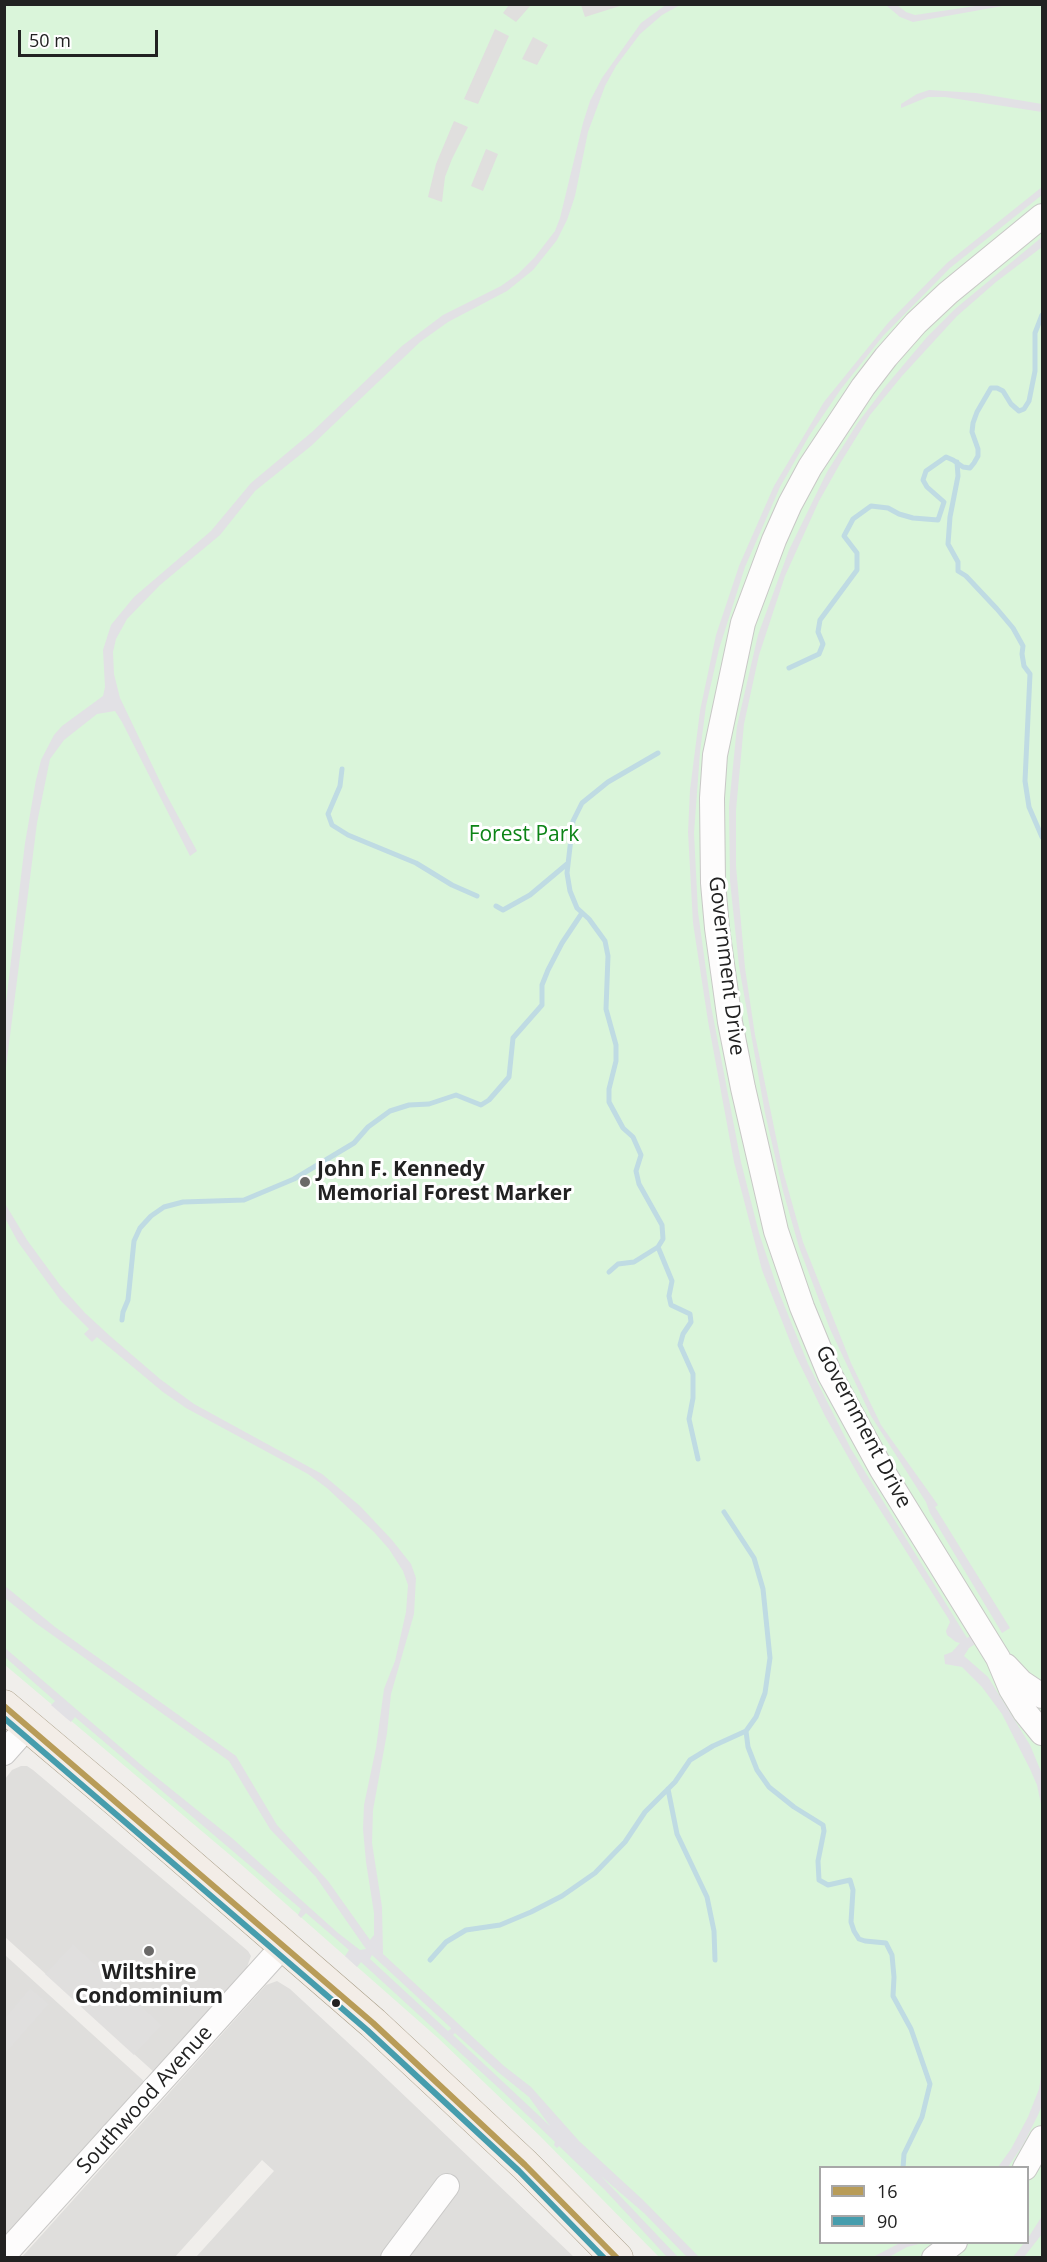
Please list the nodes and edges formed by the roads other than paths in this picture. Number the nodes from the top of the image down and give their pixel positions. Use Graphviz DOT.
graph roads {
  1 [pos="1042,216"];
  2 [pos="998,1658"];
  3 [pos="1042,1696"];
  4 [pos="4,1706"];
  5 [pos="28,1726"];
  6 [pos="1042,1733"];
  7 [pos="4,1753"];
  8 [pos="284,1945"];
  9 [pos="1042,2138"];
  10 [pos="1026,2166"];
  11 [pos="447,2186"];
  12 [pos="952,2244"];
  13 [pos="4,2255"];
  14 [pos="393,2258"];
  15 [pos="617,2258"];
  16 [pos="934,2258"];
  1 -- 2 [label="street, Government Drive"];
  2 -- 3 [label="street, Government Drive"];
  2 -- 6 [label="street, Government Drive"];
  4 -- 5 [label="main road"];
  5 -- 7 [label="street"];
  5 -- 8 [label="main road"];
  8 -- 13 [label="street, Southwood Avenue"];
  8 -- 15 [label="main road"];
  9 -- 10 [label="street"];
  11 -- 14 [label="street"];
  12 -- 16 [label="street"];
}
